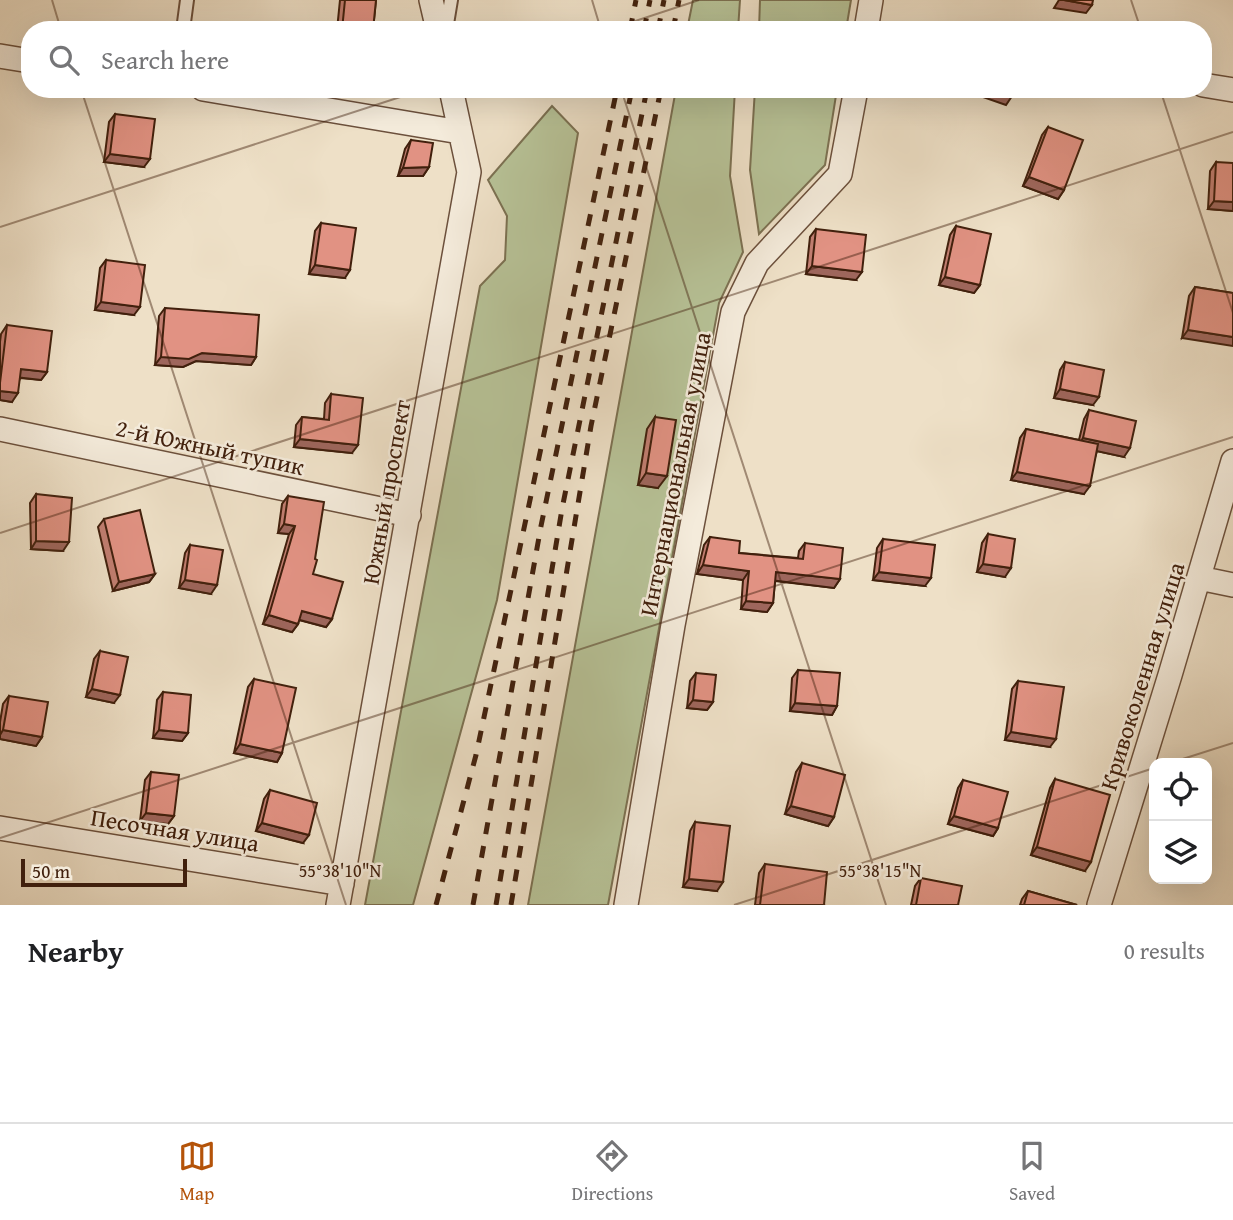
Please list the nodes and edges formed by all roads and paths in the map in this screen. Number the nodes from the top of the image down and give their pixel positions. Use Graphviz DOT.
graph roads {
  1 [pos="187,0"];
  2 [pos="431,0"];
  3 [pos="451,0"];
  4 [pos="871,0"];
  5 [pos="184,21"];
  6 [pos="436,21"];
  7 [pos="448,21"];
  8 [pos="868,21"];
  9 [pos="0,56"];
  10 [pos="21,60"];
  11 [pos="1212,86"];
  12 [pos="1233,90"];
  13 [pos="257,98"];
  14 [pos="453,98"];
  15 [pos="854,98"];
  16 [pos="460,132"];
  17 [pos="0,429"];
  18 [pos="1233,461"];
  19 [pos="410,515"];
  20 [pos="1199,578"];
  21 [pos="1233,584"];
  22 [pos="0,828"];
  23 [pos="340,895"];
  24 [pos="626,905"];
  25 [pos="1099,905"];
  1 -- 5 [label="lane"];
  2 -- 6 [label="street"];
  3 -- 7 [label="lane"];
  4 -- 8 [label="street"];
  9 -- 10 [label="street"];
  11 -- 12 [label="street"];
  13 -- 16 [label="street"];
  14 -- 16 [label="street, Южный проспект"];
  15 -- 24 [label="street, Интернациональная улица"];
  16 -- 19 [label="street, Южный проспект"];
  17 -- 19 [label="street, 2-й Южный тупик"];
  18 -- 20 [label="street, Кривоколенная улица"];
  19 -- 23 [label="street, Южный проспект"];
  20 -- 21 [label="street"];
  20 -- 25 [label="street, Кривоколенная улица"];
  22 -- 23 [label="street, Песочная улица"];
}
